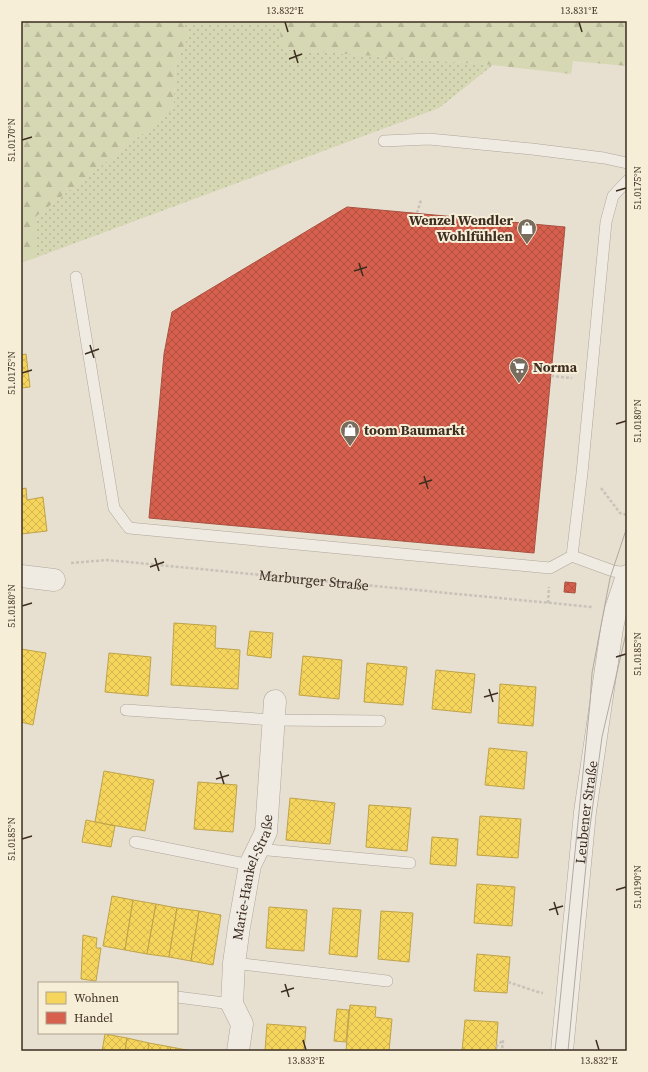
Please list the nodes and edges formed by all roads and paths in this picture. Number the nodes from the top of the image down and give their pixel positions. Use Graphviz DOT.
graph roads {
  1 [pos="384,141"];
  2 [pos="627,164"];
  3 [pos="627,181"];
  4 [pos="421,200"];
  5 [pos="417,213"];
  6 [pos="76,277"];
  7 [pos="582,473"];
  8 [pos="627,515"];
  9 [pos="572,556"];
  10 [pos="627,574"];
  11 [pos="21,576"];
  12 [pos="54,580"];
  13 [pos="622,610"];
  14 [pos="126,710"];
  15 [pos="274,711"];
  16 [pos="380,721"];
  17 [pos="135,842"];
  18 [pos="254,857"];
  19 [pos="410,863"];
  20 [pos="234,963"];
  21 [pos="387,981"];
  22 [pos="508,982"];
  23 [pos="538,992"];
  24 [pos="178,997"];
  25 [pos="232,1004"];
  26 [pos="496,1047"];
  27 [pos="238,1051"];
  28 [pos="502,1051"];
  29 [pos="562,1051"];
  1 -- 2 [label="lane"];
  3 -- 7 [label="lane"];
  4 -- 5 [label="path"];
  6 -- 9 [label="lane"];
  7 -- 8 [label="path"];
  7 -- 9 [label="lane"];
  9 -- 10 [label="lane"];
  10 -- 13 [label="street, Leubener Straße"];
  11 -- 12 [label="street"];
  12 -- 13 [label="path, Marburger Straße"];
  13 -- 29 [label="street, Leubener Straße"];
  14 -- 15 [label="lane"];
  15 -- 16 [label="lane"];
  15 -- 18 [label="street, Marie-Hankel-Straße"];
  17 -- 18 [label="lane"];
  18 -- 19 [label="lane"];
  18 -- 20 [label="street, Marie-Hankel-Straße"];
  20 -- 21 [label="lane"];
  20 -- 25 [label="street, Marie-Hankel-Straße"];
  22 -- 23 [label="path"];
  24 -- 25 [label="lane"];
  25 -- 27 [label="street, Marie-Hankel-Straße"];
  26 -- 28 [label="path"];
}
